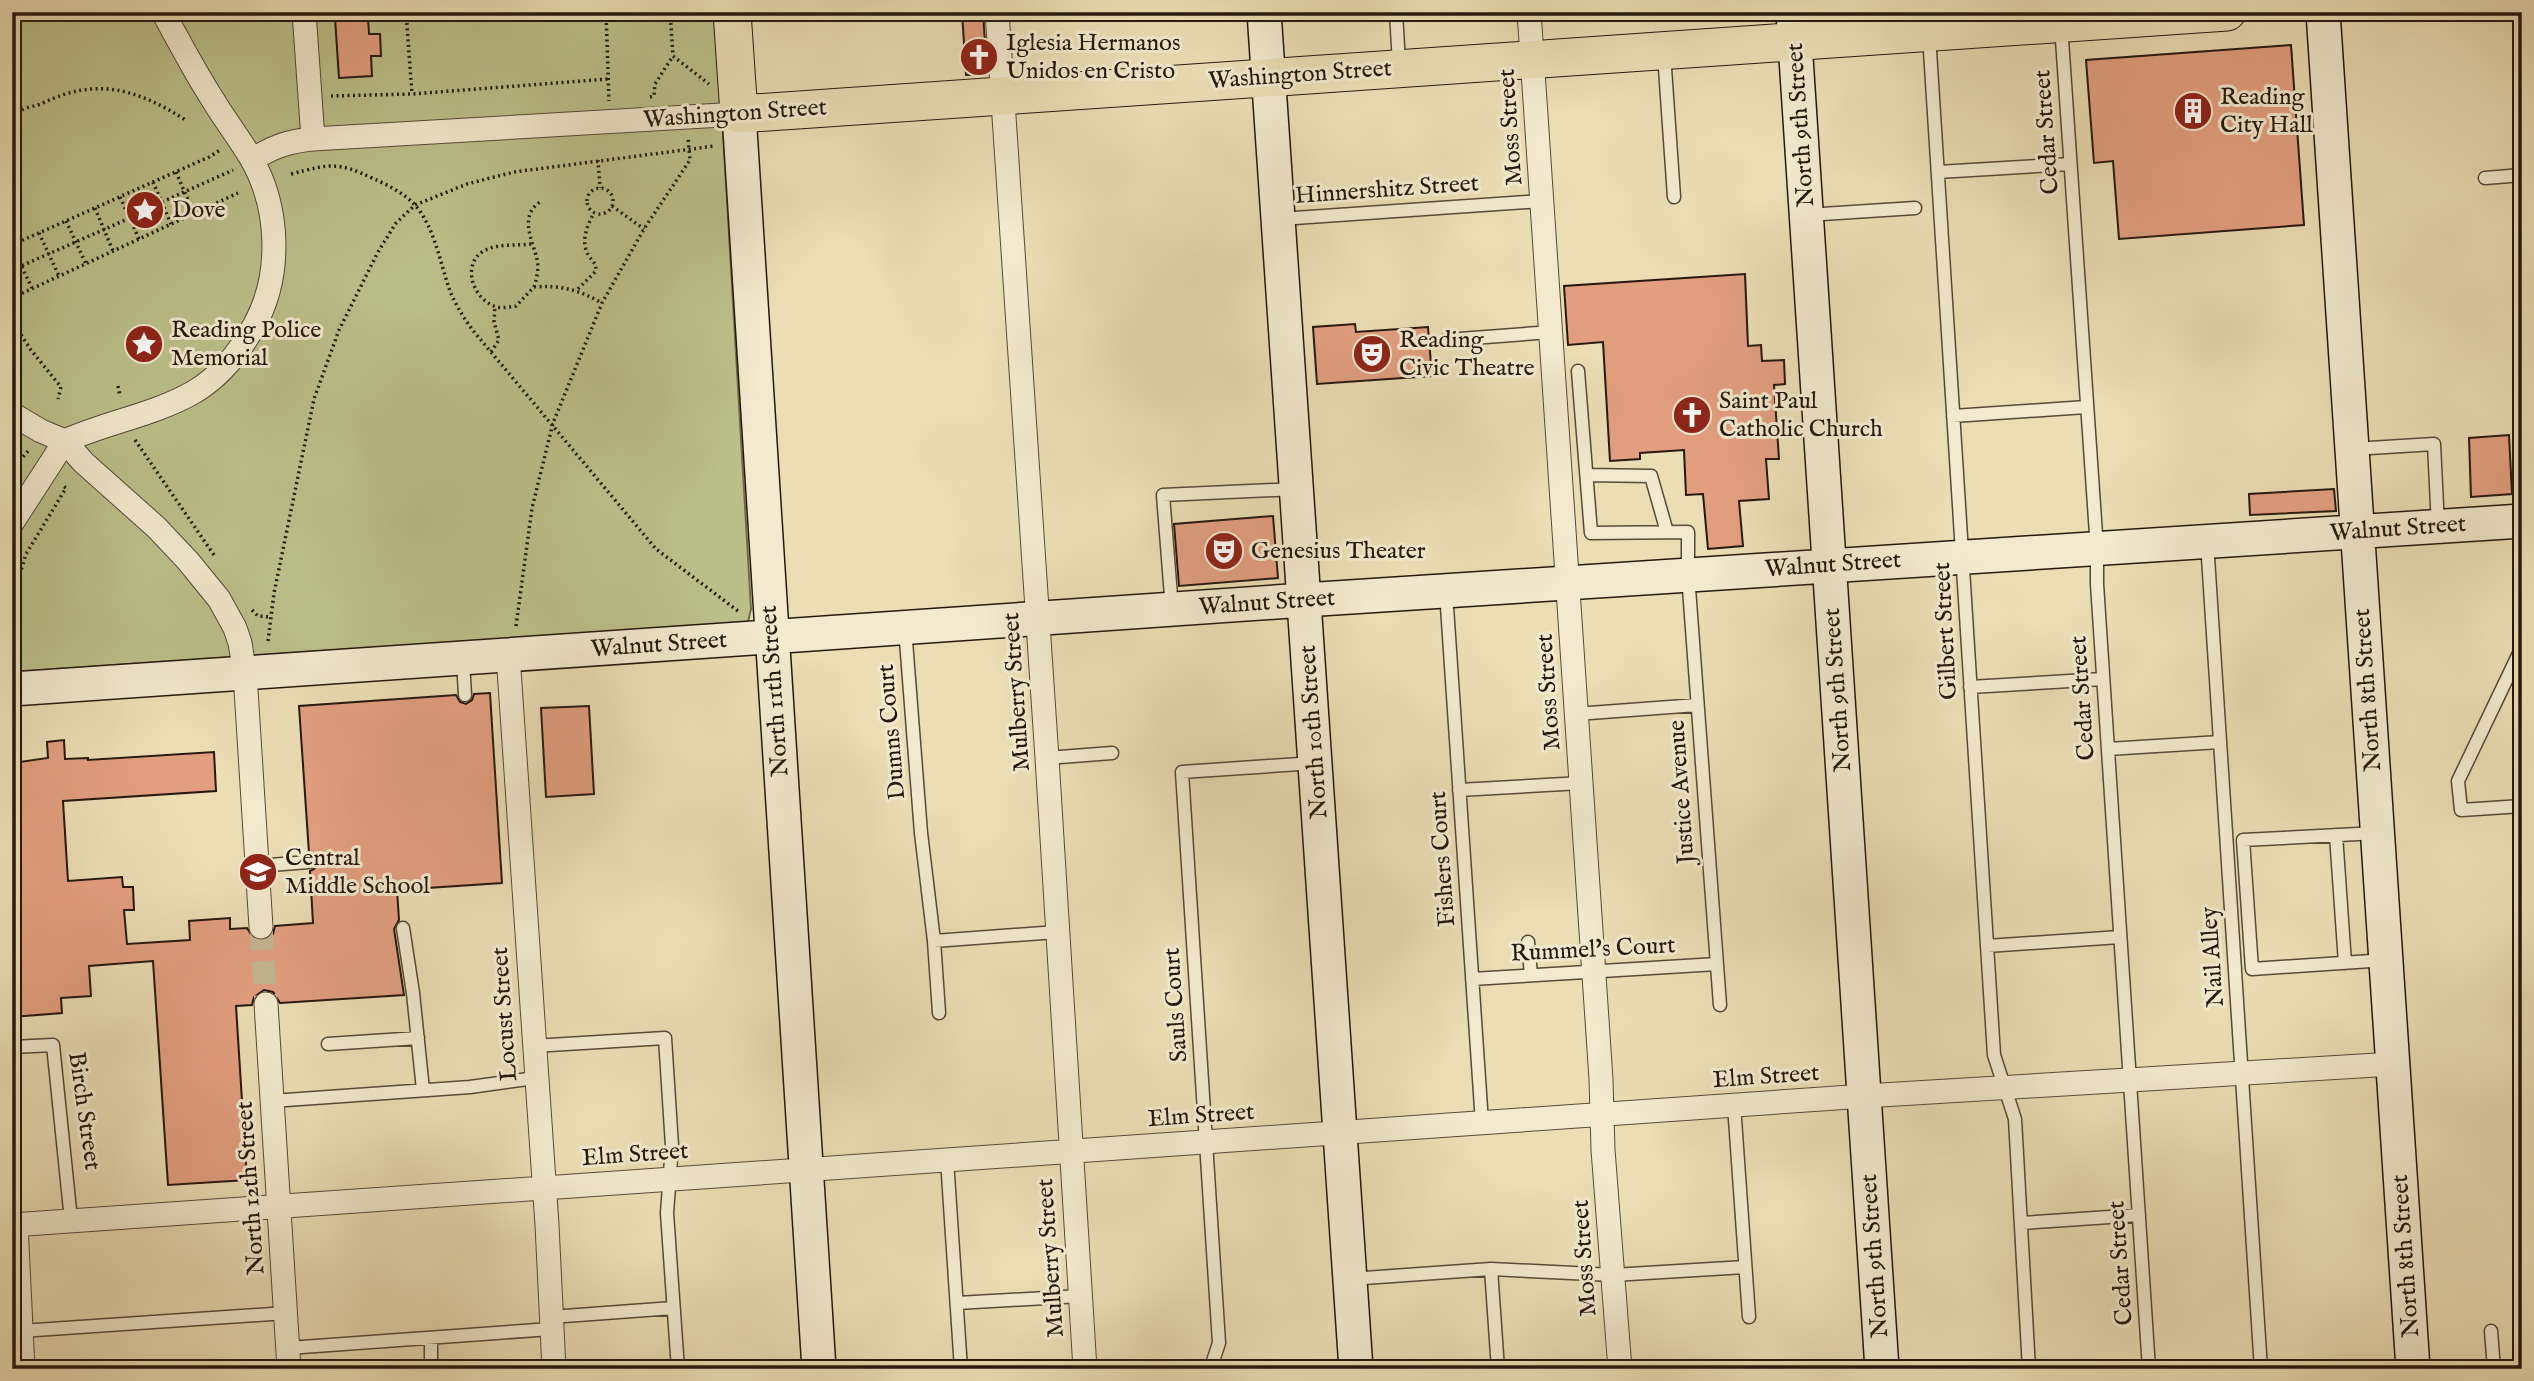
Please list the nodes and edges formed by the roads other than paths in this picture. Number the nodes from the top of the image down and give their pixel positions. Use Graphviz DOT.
graph roads {
  1 [pos="163,12"];
  2 [pos="304,12"];
  3 [pos="732,12"];
  4 [pos="997,12"];
  5 [pos="1264,12"];
  6 [pos="1396,12"];
  7 [pos="1529,12"];
  8 [pos="2227,12"];
  9 [pos="2323,12"];
  10 [pos="2061,24"];
  11 [pos="1794,27"];
  12 [pos="1929,32"];
  13 [pos="1664,51"];
  14 [pos="1533,60"];
  15 [pos="1400,68"];
  16 [pos="1268,77"];
  17 [pos="1002,94"];
  18 [pos="740,129"];
  19 [pos="313,139"];
  20 [pos="252,160"];
  21 [pos="2070,163"];
  22 [pos="1938,172"];
  23 [pos="2522,175"];
  24 [pos="2485,178"];
  25 [pos="1674,197"];
  26 [pos="1542,201"];
  27 [pos="1915,208"];
  28 [pos="1807,215"];
  29 [pos="1278,219"];
  30 [pos="1551,332"];
  31 [pos="1446,340"];
  32 [pos="1578,370"];
  33 [pos="1555,389"];
  34 [pos="1579,390"];
  35 [pos="2086,407"];
  36 [pos="12,414"];
  37 [pos="1953,416"];
  38 [pos="65,441"];
  39 [pos="2352,450"];
  40 [pos="1587,475"];
  41 [pos="1297,489"];
  42 [pos="2522,521"];
  43 [pos="12,523"];
  44 [pos="2438,526"];
  45 [pos="2357,531"];
  46 [pos="1667,532"];
  47 [pos="2207,542"];
  48 [pos="2097,549"];
  49 [pos="1962,557"];
  50 [pos="1830,565"];
  51 [pos="1688,575"];
  52 [pos="1569,583"];
  53 [pos="1446,591"];
  54 [pos="1304,600"];
  55 [pos="1172,610"];
  56 [pos="1038,618"];
  57 [pos="905,628"];
  58 [pos="771,637"];
  59 [pos="512,641"];
  60 [pos="2522,647"];
  61 [pos="463,659"];
  62 [pos="245,674"];
  63 [pos="2103,679"];
  64 [pos="1969,687"];
  65 [pos="12,689"];
  66 [pos="465,695"];
  67 [pos="1697,705"];
  68 [pos="1576,714"];
  69 [pos="2220,742"];
  70 [pos="2108,749"];
  71 [pos="1112,753"];
  72 [pos="1047,758"];
  73 [pos="1316,763"];
  74 [pos="1581,783"];
  75 [pos="1459,790"];
  76 [pos="2522,806"];
  77 [pos="2378,833"];
  78 [pos="2336,835"];
  79 [pos="309,862"];
  80 [pos="257,866"];
  81 [pos="261,927"];
  82 [pos="403,928"];
  83 [pos="1058,932"];
  84 [pos="2120,937"];
  85 [pos="934,942"];
  86 [pos="1528,942"];
  87 [pos="1987,946"];
  88 [pos="2386,960"];
  89 [pos="2345,963"];
  90 [pos="1717,964"];
  91 [pos="1594,971"];
  92 [pos="1531,975"];
  93 [pos="1472,979"];
  94 [pos="266,1004"];
  95 [pos="1720,1005"];
  96 [pos="939,1013"];
  97 [pos="418,1038"];
  98 [pos="328,1044"];
  99 [pos="533,1046"];
  100 [pos="12,1047"];
  101 [pos="2393,1065"];
  102 [pos="2242,1073"];
  103 [pos="535,1079"];
  104 [pos="2129,1080"];
  105 [pos="2005,1087"];
  106 [pos="422,1090"];
  107 [pos="1865,1096"];
  108 [pos="272,1101"];
  109 [pos="1734,1105"];
  110 [pos="1602,1115"];
  111 [pos="1482,1123"];
  112 [pos="1340,1132"];
  113 [pos="1206,1142"];
  114 [pos="1070,1151"];
  115 [pos="947,1160"];
  116 [pos="806,1169"];
  117 [pos="669,1180"];
  118 [pos="543,1188"];
  119 [pos="279,1205"];
  120 [pos="2139,1215"];
  121 [pos="71,1220"];
  122 [pos="2022,1223"];
  123 [pos="14,1224"];
  124 [pos="1745,1267"];
  125 [pos="1491,1269"];
  126 [pos="1613,1275"];
  127 [pos="1350,1279"];
  128 [pos="1080,1297"];
  129 [pos="957,1303"];
  130 [pos="673,1308"];
  131 [pos="286,1313"];
  132 [pos="1749,1317"];
  133 [pos="551,1323"];
  134 [pos="20,1331"];
  135 [pos="2491,1331"];
  136 [pos="431,1338"];
  137 [pos="289,1358"];
  138 [pos="23,1369"];
  139 [pos="431,1369"];
  140 [pos="554,1369"];
  141 [pos="678,1369"];
  142 [pos="819,1369"];
  143 [pos="961,1369"];
  144 [pos="1085,1369"];
  145 [pos="1213,1369"];
  146 [pos="1356,1369"];
  147 [pos="1497,1369"];
  148 [pos="1620,1369"];
  149 [pos="1882,1369"];
  150 [pos="2029,1369"];
  151 [pos="2149,1369"];
  152 [pos="2261,1369"];
  153 [pos="2413,1369"];
  154 [pos="2494,1369"];
  1 -- 20 [label="street"];
  2 -- 19 [label="street"];
  3 -- 18 [label="main road, North 11th Street"];
  4 -- 17 [label="street, Mulberry Street"];
  5 -- 16 [label="street, North 10th Street"];
  6 -- 15 [label="lane"];
  7 -- 14 [label="street, Moss Street"];
  8 -- 10 [label="main road, Washington Street"];
  9 -- 39 [label="street, North 8th Street"];
  10 -- 12 [label="main road, Washington Street"];
  10 -- 21 [label="lane, Cedar Street"];
  11 -- 12 [label="main road, Washington Street"];
  11 -- 13 [label="main road, Washington Street"];
  11 -- 28 [label="street, North 9th Street"];
  12 -- 22 [label="lane, Gilbert Street"];
  13 -- 14 [label="main road, Washington Street"];
  13 -- 25 [label="lane"];
  14 -- 15 [label="main road, Washington Street"];
  14 -- 26 [label="street, Moss Street"];
  15 -- 16 [label="main road, Washington Street"];
  16 -- 17 [label="main road, Washington Street"];
  16 -- 29 [label="street, North 10th Street"];
  17 -- 18 [label="main road, Washington Street"];
  17 -- 56 [label="street, Mulberry Street"];
  18 -- 19 [label="street, Washington Street"];
  18 -- 58 [label="street, North 11th Street"];
  19 -- 20 [label="street, Washington Street"];
  20 -- 38 [label="street"];
  21 -- 22 [label="lane"];
  21 -- 35 [label="lane, Cedar Street"];
  22 -- 37 [label="lane, Gilbert Street"];
  23 -- 24 [label="lane"];
  26 -- 29 [label="lane, Hinnershitz Street"];
  26 -- 30 [label="street, Moss Street"];
  27 -- 28 [label="lane"];
  28 -- 50 [label="street, North 9th Street"];
  29 -- 41 [label="street, North 10th Street"];
  30 -- 31 [label="lane"];
  30 -- 33 [label="street, Moss Street"];
  32 -- 34 [label="lane"];
  33 -- 34 [label="lane"];
  33 -- 52 [label="street, Moss Street"];
  34 -- 40 [label="lane"];
  35 -- 37 [label="lane"];
  35 -- 48 [label="lane, Cedar Street"];
  36 -- 38 [label="street"];
  37 -- 49 [label="lane, Gilbert Street"];
  38 -- 43 [label="street"];
  38 -- 62 [label="street"];
  39 -- 44 [label="lane"];
  39 -- 45 [label="street, North 8th Street"];
  40 -- 46 [label="lane"];
  40 -- 46 [label="lane"];
  41 -- 54 [label="street, North 10th Street"];
  41 -- 55 [label="lane"];
  42 -- 44 [label="street, Walnut Street"];
  44 -- 45 [label="street, Walnut Street"];
  45 -- 47 [label="street, Walnut Street"];
  45 -- 77 [label="street, North 8th Street"];
  46 -- 51 [label="lane, Justice Avenue"];
  47 -- 48 [label="street, Walnut Street"];
  47 -- 69 [label="lane, Nail Alley"];
  48 -- 49 [label="street, Walnut Street"];
  48 -- 63 [label="lane, Cedar Street"];
  49 -- 50 [label="street, Walnut Street"];
  49 -- 64 [label="lane, Gilbert Street"];
  50 -- 51 [label="street, Walnut Street"];
  50 -- 107 [label="street, North 9th Street"];
  51 -- 52 [label="street, Walnut Street"];
  51 -- 67 [label="lane, Justice Avenue"];
  52 -- 53 [label="street, Walnut Street"];
  52 -- 68 [label="street, Moss Street"];
  53 -- 54 [label="street, Walnut Street"];
  53 -- 75 [label="lane, Fishers Court"];
  54 -- 55 [label="street, Walnut Street"];
  54 -- 73 [label="street, North 10th Street"];
  55 -- 56 [label="street, Walnut Street"];
  56 -- 57 [label="street, Walnut Street"];
  56 -- 72 [label="street, Mulberry Street"];
  57 -- 58 [label="street, Walnut Street"];
  57 -- 85 [label="lane, Dumns Court"];
  58 -- 59 [label="street, Walnut Street"];
  58 -- 116 [label="street, North 11th Street"];
  59 -- 61 [label="street, Walnut Street"];
  59 -- 99 [label="street, Locust Street"];
  60 -- 76 [label="lane"];
  61 -- 62 [label="street, Walnut Street"];
  61 -- 66 [label="lane"];
  62 -- 65 [label="street, Walnut Street"];
  62 -- 80 [label="street"];
  63 -- 64 [label="lane"];
  63 -- 70 [label="lane, Cedar Street"];
  64 -- 87 [label="lane, Gilbert Street"];
  67 -- 68 [label="lane"];
  67 -- 90 [label="lane, Justice Avenue"];
  68 -- 74 [label="street, Moss Street"];
  69 -- 70 [label="lane"];
  69 -- 102 [label="lane, Nail Alley"];
  70 -- 84 [label="lane, Cedar Street"];
  71 -- 72 [label="lane"];
  72 -- 83 [label="street, Mulberry Street"];
  73 -- 112 [label="street, North 10th Street"];
  73 -- 113 [label="lane, Sauls Court"];
  74 -- 75 [label="lane"];
  74 -- 91 [label="street, Moss Street"];
  75 -- 93 [label="lane, Fishers Court"];
  77 -- 78 [label="lane"];
  77 -- 88 [label="street, North 8th Street"];
  78 -- 89 [label="lane"];
  78 -- 89 [label="lane"];
  79 -- 80 [label="lane"];
  80 -- 81 [label="street"];
  82 -- 97 [label="lane"];
  83 -- 85 [label="lane"];
  83 -- 114 [label="street, Mulberry Street"];
  84 -- 87 [label="lane"];
  84 -- 104 [label="lane, Cedar Street"];
  85 -- 96 [label="lane, Dumns Court"];
  86 -- 92 [label="lane"];
  87 -- 105 [label="lane, Gilbert Street"];
  88 -- 89 [label="lane"];
  88 -- 101 [label="street, North 8th Street"];
  90 -- 91 [label="lane, Rummel's Court"];
  90 -- 95 [label="lane, Justice Avenue"];
  91 -- 92 [label="lane, Rummel's Court"];
  91 -- 110 [label="street, Moss Street"];
  92 -- 93 [label="lane, Rummel's Court"];
  93 -- 111 [label="lane, Fishers Court"];
  94 -- 108 [label="street, North 12th Street"];
  97 -- 98 [label="lane"];
  97 -- 106 [label="lane"];
  99 -- 103 [label="street, Locust Street"];
  99 -- 117 [label="lane"];
  100 -- 121 [label="lane, Birch Street"];
  101 -- 102 [label="street, Elm Street"];
  101 -- 153 [label="street, North 8th Street"];
  102 -- 104 [label="street, Elm Street"];
  102 -- 152 [label="lane, Nail Alley"];
  103 -- 106 [label="lane"];
  103 -- 118 [label="street, Locust Street"];
  104 -- 105 [label="street, Elm Street"];
  104 -- 120 [label="lane, Cedar Street"];
  105 -- 107 [label="street, Elm Street"];
  105 -- 122 [label="lane, Gilbert Street"];
  106 -- 108 [label="lane"];
  107 -- 109 [label="street, Elm Street"];
  107 -- 149 [label="street, North 9th Street"];
  108 -- 119 [label="street, North 12th Street"];
  109 -- 110 [label="street, Elm Street"];
  109 -- 124 [label="lane"];
  110 -- 111 [label="street, Elm Street"];
  110 -- 126 [label="street, Moss Street"];
  111 -- 112 [label="street, Elm Street"];
  112 -- 113 [label="street, Elm Street"];
  112 -- 127 [label="street, North 10th Street"];
  113 -- 114 [label="street, Elm Street"];
  113 -- 145 [label="lane, Sauls Court"];
  114 -- 115 [label="street, Elm Street"];
  114 -- 128 [label="street, Mulberry Street"];
  115 -- 116 [label="street, Elm Street"];
  115 -- 129 [label="lane"];
  116 -- 117 [label="street, Elm Street"];
  116 -- 142 [label="street, North 11th Street"];
  117 -- 118 [label="street, Elm Street"];
  117 -- 130 [label="lane"];
  118 -- 119 [label="street, Elm Street"];
  118 -- 133 [label="street, Locust Street"];
  119 -- 121 [label="street, Elm Street"];
  119 -- 131 [label="street, North 12th Street"];
  120 -- 122 [label="lane"];
  120 -- 151 [label="lane, Cedar Street"];
  121 -- 123 [label="street, Elm Street"];
  122 -- 150 [label="lane, Gilbert Street"];
  123 -- 134 [label="street"];
  124 -- 126 [label="lane"];
  124 -- 132 [label="lane"];
  125 -- 126 [label="lane"];
  125 -- 127 [label="lane"];
  125 -- 147 [label="lane"];
  126 -- 148 [label="street, Moss Street"];
  127 -- 146 [label="street, North 10th Street"];
  128 -- 129 [label="lane"];
  128 -- 144 [label="street, Mulberry Street"];
  129 -- 143 [label="lane"];
  130 -- 133 [label="lane"];
  130 -- 141 [label="lane"];
  131 -- 134 [label="lane"];
  131 -- 137 [label="street, North 12th Street"];
  133 -- 136 [label="lane"];
  133 -- 140 [label="street, Locust Street"];
  134 -- 138 [label="street"];
  135 -- 154 [label="lane"];
  136 -- 137 [label="lane"];
  136 -- 139 [label="lane"];
}
